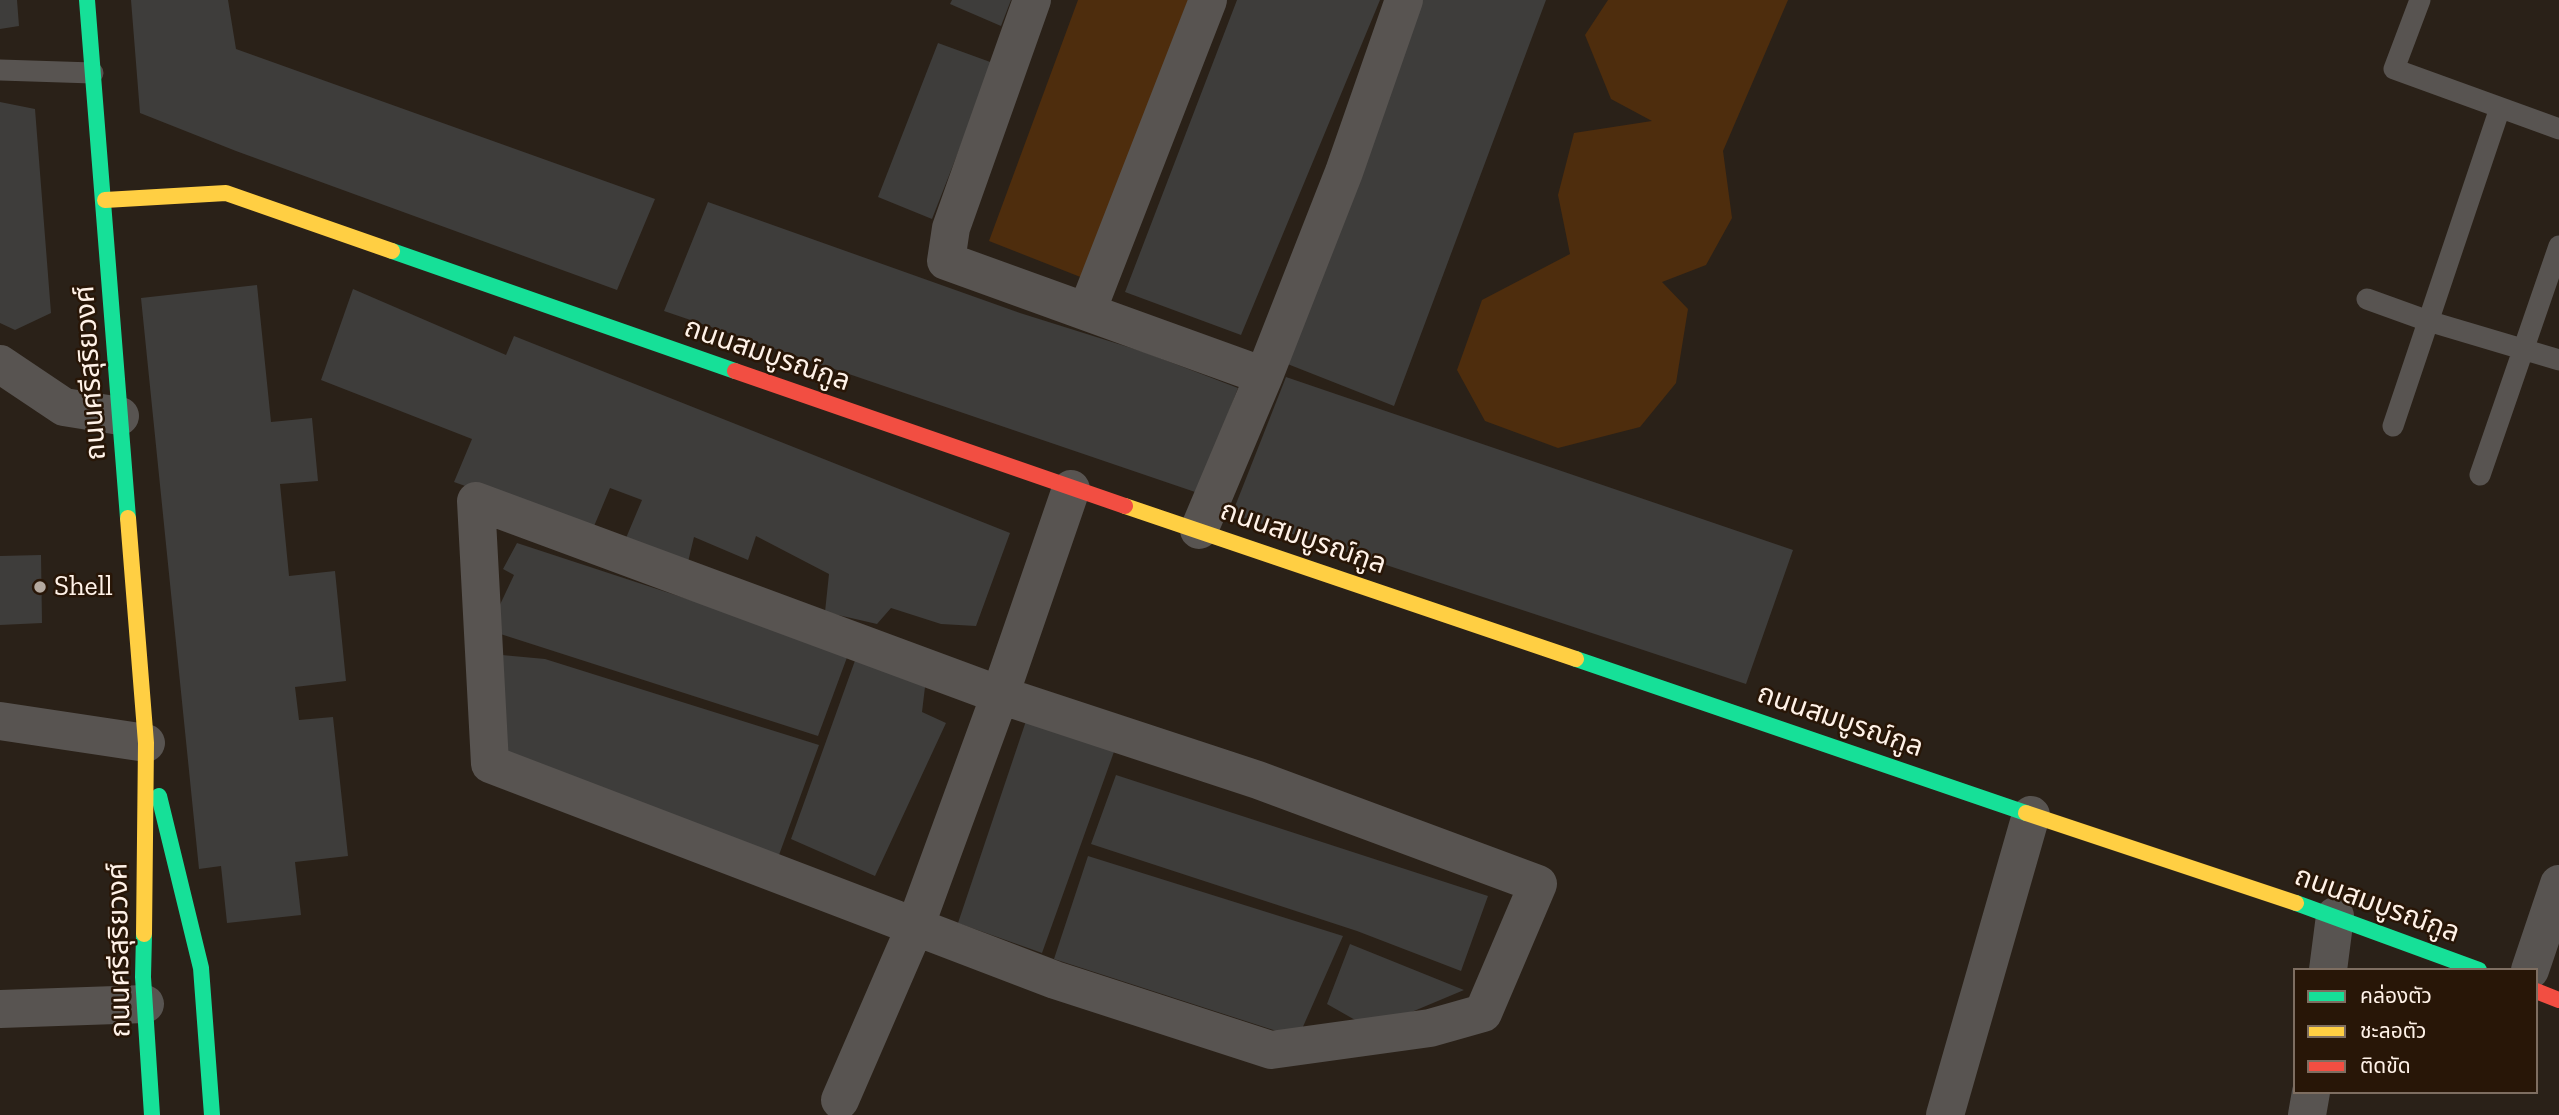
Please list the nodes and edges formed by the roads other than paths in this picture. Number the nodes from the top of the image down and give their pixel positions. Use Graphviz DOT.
graph roads {
  1 [pos="87,0"];
  2 [pos="1032,0"];
  3 [pos="1208,0"];
  4 [pos="1404,0"];
  5 [pos="2420,0"];
  6 [pos="0,70"];
  7 [pos="93,73"];
  8 [pos="2500,107"];
  9 [pos="2559,130"];
  10 [pos="105,200"];
  11 [pos="2559,246"];
  12 [pos="2367,299"];
  13 [pos="1087,311"];
  14 [pos="2428,321"];
  15 [pos="2524,349"];
  16 [pos="2559,360"];
  17 [pos="0,364"];
  18 [pos="1264,376"];
  19 [pos="120,416"];
  20 [pos="2393,426"];
  21 [pos="2480,475"];
  22 [pos="1070,489"];
  23 [pos="1199,530"];
  24 [pos="1000,695"];
  25 [pos="0,721"];
  26 [pos="146,743"];
  27 [pos="2031,815"];
  28 [pos="2559,884"];
  29 [pos="2335,916"];
  30 [pos="915,927"];
  31 [pos="2328,968"];
  32 [pos="2474,968"];
  33 [pos="2531,968"];
  34 [pos="2538,992"];
  35 [pos="2559,1000"];
  36 [pos="145,1004"];
  37 [pos="0,1009"];
  38 [pos="2311,1094"];
  39 [pos="840,1100"];
  40 [pos="152,1115"];
  41 [pos="212,1115"];
  42 [pos="1945,1115"];
  43 [pos="2307,1115"];
  1 -- 7 [label="street, ถนนศรีสุริยวงศ์"];
  2 -- 13 [label="street"];
  3 -- 13 [label="street"];
  4 -- 18 [label="street"];
  5 -- 8 [label="lane"];
  6 -- 7 [label="lane"];
  7 -- 10 [label="street, ถนนศรีสุริยวงศ์"];
  8 -- 9 [label="lane"];
  8 -- 14 [label="lane"];
  10 -- 19 [label="street, ถนนศรีสุริยวงศ์"];
  10 -- 22 [label="street, ถนนสมบูรณ์กูล"];
  11 -- 15 [label="lane"];
  12 -- 14 [label="lane"];
  13 -- 18 [label="street"];
  14 -- 15 [label="lane"];
  14 -- 20 [label="lane"];
  15 -- 16 [label="lane"];
  15 -- 21 [label="lane"];
  17 -- 19 [label="street"];
  18 -- 23 [label="street"];
  19 -- 26 [label="street, ถนนศรีสุริยวงศ์"];
  22 -- 23 [label="street, ถนนสมบูรณ์กูล"];
  22 -- 24 [label="street"];
  23 -- 27 [label="street, ถนนสมบูรณ์กูล"];
  24 -- 30 [label="street"];
  24 -- 30 [label="street"];
  24 -- 30 [label="street"];
  25 -- 26 [label="street"];
  26 -- 36 [label="street, ถนนศรีสุริยวงศ์"];
  26 -- 41 [label="street, ถนนศรีสุริยวงศ์"];
  27 -- 29 [label="street, ถนนสมบูรณ์กูล"];
  27 -- 42 [label="street"];
  28 -- 33 [label="street"];
  29 -- 31 [label="street"];
  29 -- 32 [label="street, ถนนสมบูรณ์กูล"];
  30 -- 39 [label="street"];
  34 -- 35 [label="street"];
  36 -- 37 [label="street"];
  36 -- 40 [label="street, ถนนศรีสุริยวงศ์"];
  38 -- 43 [label="street"];
}
